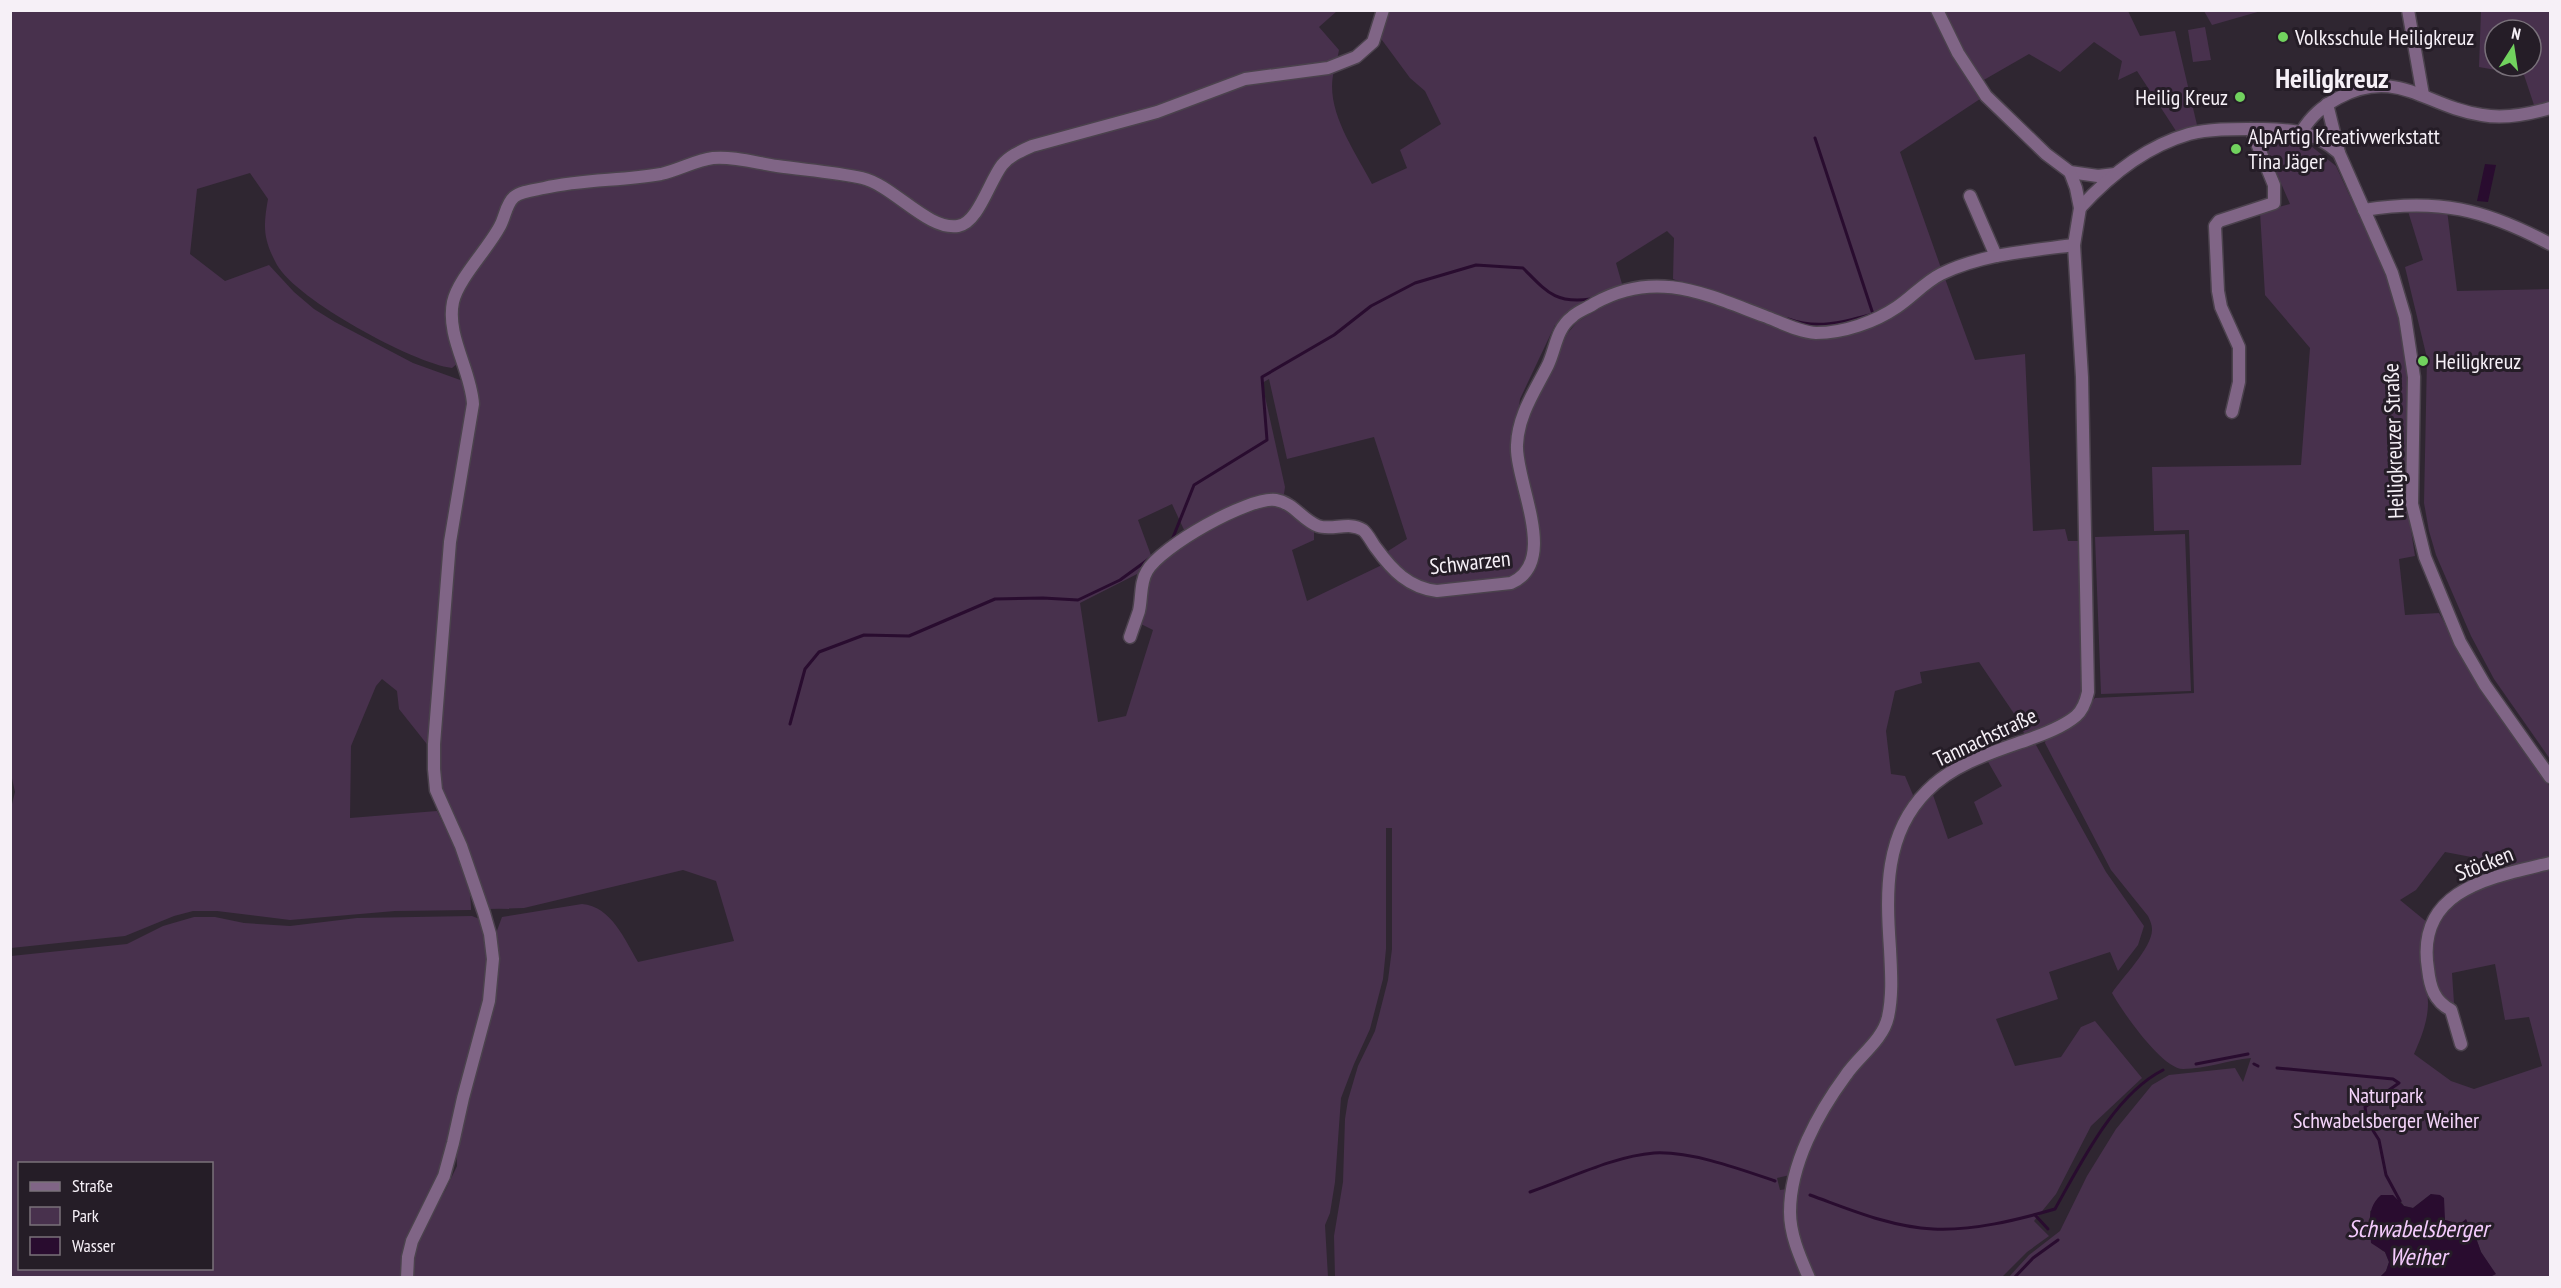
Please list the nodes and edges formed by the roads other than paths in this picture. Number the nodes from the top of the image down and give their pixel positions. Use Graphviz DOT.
graph roads {
  1 [pos="1383,10"];
  2 [pos="1937,10"];
  3 [pos="2408,10"];
  4 [pos="2423,95"];
  5 [pos="2327,105"];
  6 [pos="2550,108"];
  7 [pos="2251,129"];
  8 [pos="2302,131"];
  9 [pos="2339,153"];
  10 [pos="2070,172"];
  11 [pos="2115,174"];
  12 [pos="1970,196"];
  13 [pos="2080,208"];
  14 [pos="2364,210"];
  15 [pos="2550,244"];
  16 [pos="2074,245"];
  17 [pos="1996,256"];
  18 [pos="2232,412"];
  19 [pos="1130,637"];
  20 [pos="2550,777"];
  21 [pos="2550,863"];
  22 [pos="2461,1044"];
  23 [pos="407,1278"];
  24 [pos="1809,1278"];
  1 -- 23 [label="street"];
  2 -- 10 [label="street"];
  3 -- 4 [label="street"];
  4 -- 5 [label="street"];
  4 -- 6 [label="street"];
  5 -- 8 [label="street"];
  5 -- 9 [label="street, Heiligkreuzer Straße"];
  7 -- 8 [label="street"];
  7 -- 11 [label="street"];
  7 -- 18 [label="street"];
  8 -- 9 [label="street"];
  9 -- 14 [label="street, Heiligkreuzer Straße"];
  10 -- 11 [label="street"];
  10 -- 13 [label="street, Tannachstraße"];
  11 -- 13 [label="street"];
  12 -- 17 [label="street"];
  13 -- 16 [label="street, Tannachstraße"];
  14 -- 15 [label="street"];
  14 -- 20 [label="street, Heiligkreuzer Straße"];
  16 -- 17 [label="street"];
  16 -- 24 [label="street, Tannachstraße"];
  17 -- 19 [label="street, Schwarzen"];
  21 -- 22 [label="street, Stöcken"];
}
